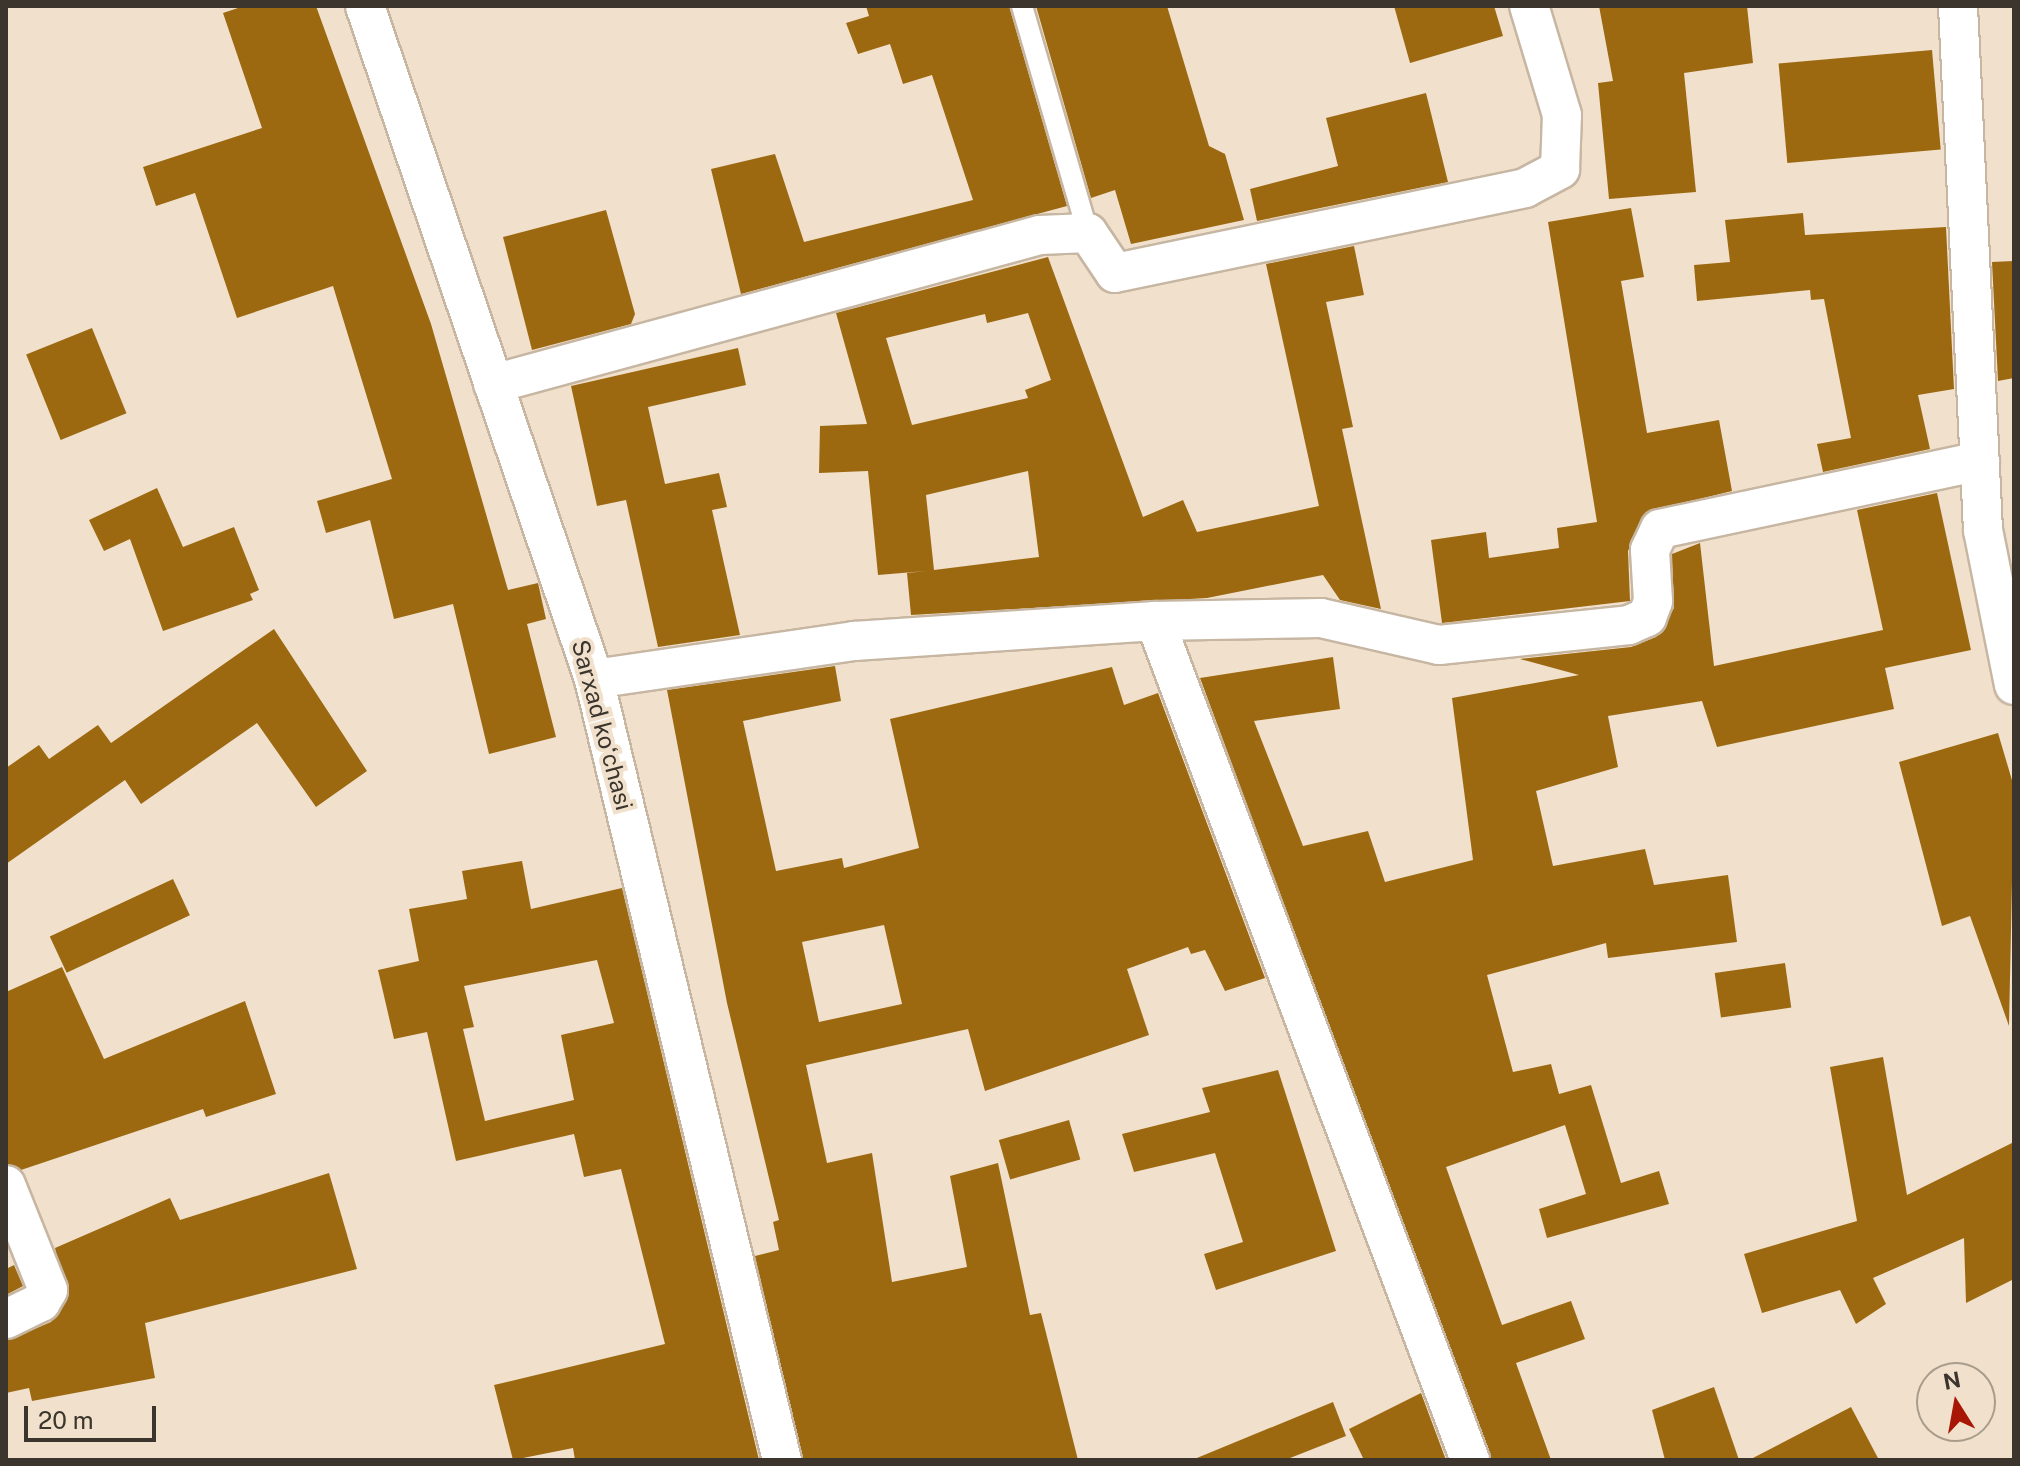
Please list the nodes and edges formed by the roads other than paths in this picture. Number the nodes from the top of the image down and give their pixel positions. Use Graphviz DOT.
graph roads {
  1 [pos="365,6"];
  2 [pos="1022,6"];
  3 [pos="1529,6"];
  4 [pos="1958,6"];
  5 [pos="1088,233"];
  6 [pos="493,384"];
  7 [pos="1980,461"];
  8 [pos="1155,621"];
  9 [pos="594,679"];
  10 [pos="2014,685"];
  11 [pos="6,1185"];
  12 [pos="6,1319"];
  13 [pos="782,1460"];
  14 [pos="1470,1460"];
  1 -- 6 [label="street, Sarxad koʻchasi"];
  2 -- 5 [label="lane"];
  3 -- 5 [label="street"];
  4 -- 7 [label="street"];
  5 -- 6 [label="street"];
  6 -- 9 [label="street, Sarxad koʻchasi"];
  7 -- 8 [label="street"];
  7 -- 10 [label="street"];
  8 -- 9 [label="street"];
  8 -- 14 [label="street"];
  9 -- 13 [label="street, Sarxad koʻchasi"];
  11 -- 12 [label="street"];
}
